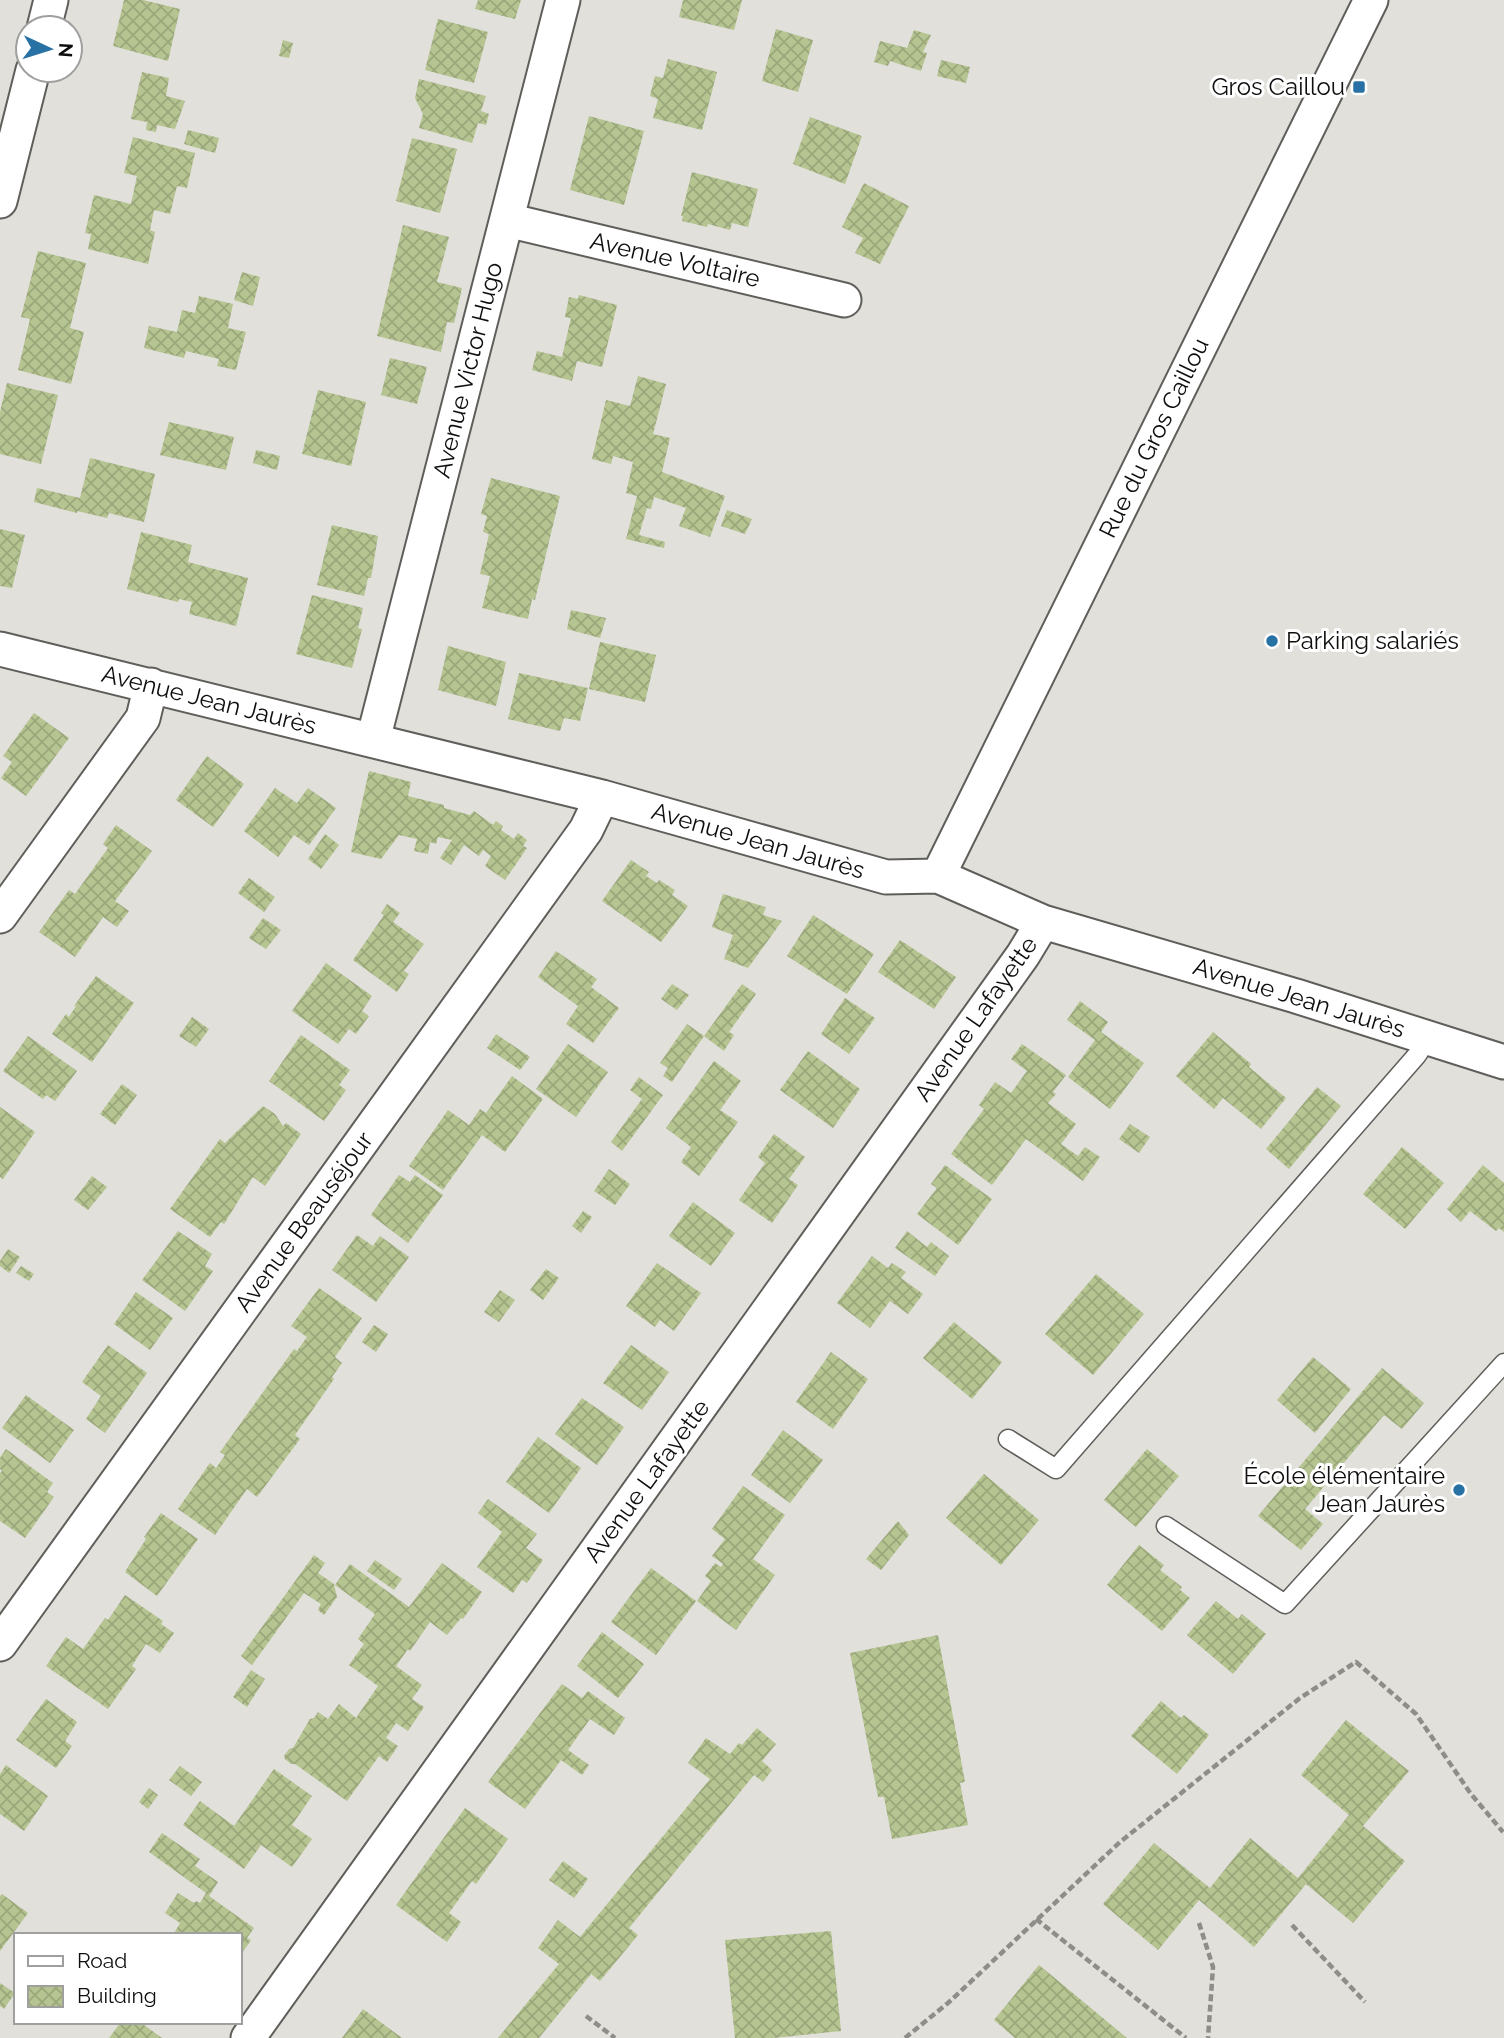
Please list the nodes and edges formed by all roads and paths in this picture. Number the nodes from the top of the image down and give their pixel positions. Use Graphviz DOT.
graph roads {
  1 [pos="563,0"];
  2 [pos="1371,0"];
  3 [pos="29,84"];
  4 [pos="0,201"];
  5 [pos="507,220"];
  6 [pos="844,300"];
  7 [pos="0,649"];
  8 [pos="151,685"];
  9 [pos="373,740"];
  10 [pos="602,797"];
  11 [pos="938,876"];
  12 [pos="0,916"];
  13 [pos="1043,922"];
  14 [pos="1429,1037"];
  15 [pos="1504,1062"];
  16 [pos="1504,1363"];
  17 [pos="1009,1439"];
  18 [pos="1166,1526"];
  19 [pos="0,1644"];
  20 [pos="1503,1832"];
  21 [pos="1036,1919"];
  22 [pos="1199,1923"];
  23 [pos="1292,1925"];
  24 [pos="1365,2002"];
  25 [pos="586,2015"];
  26 [pos="248,2038"];
  27 [pos="615,2038"];
  28 [pos="905,2038"];
  29 [pos="1186,2038"];
  30 [pos="1208,2038"];
  1 -- 5 [label="street, Avenue Victor Hugo"];
  2 -- 11 [label="street, Rue du Gros Caillou"];
  3 -- 4 [label="street"];
  5 -- 6 [label="street, Avenue Voltaire"];
  5 -- 9 [label="street, Avenue Victor Hugo"];
  7 -- 8 [label="street, Avenue Jean Jaurès"];
  8 -- 9 [label="street, Avenue Jean Jaurès"];
  8 -- 12 [label="street"];
  9 -- 10 [label="street, Avenue Jean Jaurès"];
  10 -- 11 [label="street, Avenue Jean Jaurès"];
  10 -- 19 [label="street, Avenue Beauséjour"];
  11 -- 13 [label="street, Avenue Jean Jaurès"];
  13 -- 14 [label="street, Avenue Jean Jaurès"];
  13 -- 26 [label="street, Avenue Lafayette"];
  14 -- 15 [label="street, Avenue Jean Jaurès"];
  14 -- 17 [label="lane"];
  16 -- 18 [label="lane"];
  20 -- 21 [label="path"];
  21 -- 28 [label="path"];
  21 -- 29 [label="path"];
  22 -- 30 [label="path"];
  23 -- 24 [label="path"];
  25 -- 27 [label="path"];
}
